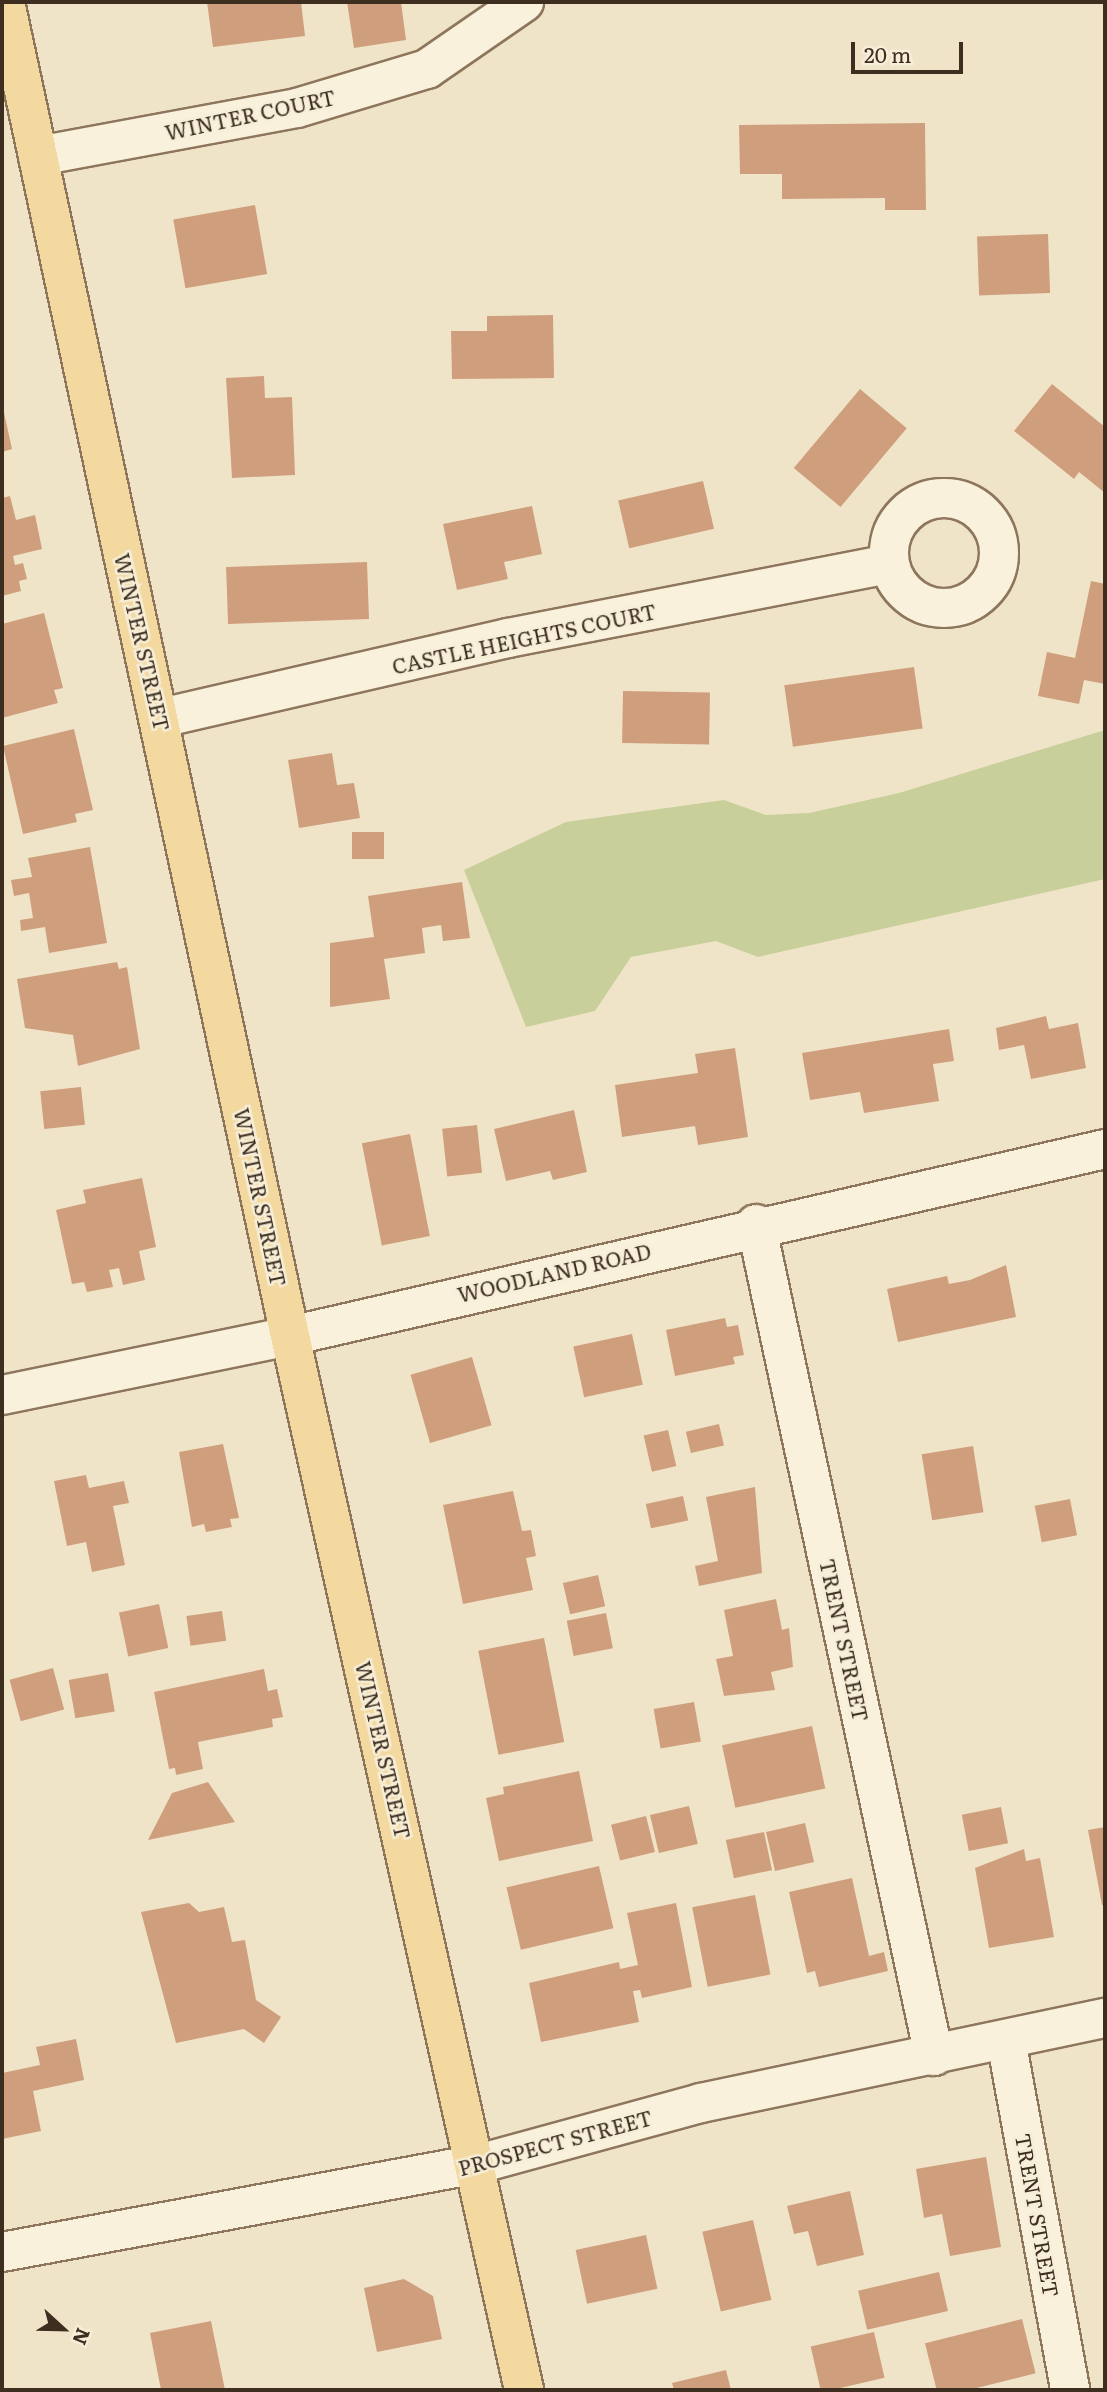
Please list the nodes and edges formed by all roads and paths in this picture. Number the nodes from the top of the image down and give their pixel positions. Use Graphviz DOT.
graph roads {
  1 [pos="5,2"];
  2 [pos="524,2"];
  3 [pos="38,156"];
  4 [pos="889,564"];
  5 [pos="161,718"];
  6 [pos="1105,1149"];
  7 [pos="755,1224"];
  8 [pos="290,1336"];
  9 [pos="2,1395"];
  10 [pos="1105,2018"];
  11 [pos="1006,2040"];
  12 [pos="934,2056"];
  13 [pos="478,2164"];
  14 [pos="2,2252"];
  15 [pos="524,2390"];
  16 [pos="1070,2390"];
  1 -- 3 [label="main road, WINTER STREET"];
  2 -- 3 [label="street, WINTER COURT"];
  3 -- 5 [label="main road, WINTER STREET"];
  4 -- 5 [label="street, CASTLE HEIGHTS COURT"];
  5 -- 8 [label="main road, WINTER STREET"];
  6 -- 7 [label="street, WOODLAND ROAD"];
  7 -- 8 [label="street, WOODLAND ROAD"];
  7 -- 12 [label="street, TRENT STREET"];
  8 -- 9 [label="street, WOODLAND ROAD"];
  8 -- 13 [label="main road, WINTER STREET"];
  10 -- 11 [label="street, PROSPECT STREET"];
  11 -- 12 [label="street, PROSPECT STREET"];
  11 -- 16 [label="street, TRENT STREET"];
  12 -- 13 [label="street, PROSPECT STREET"];
  13 -- 14 [label="street, PROSPECT STREET"];
  13 -- 15 [label="main road, WINTER STREET"];
}
